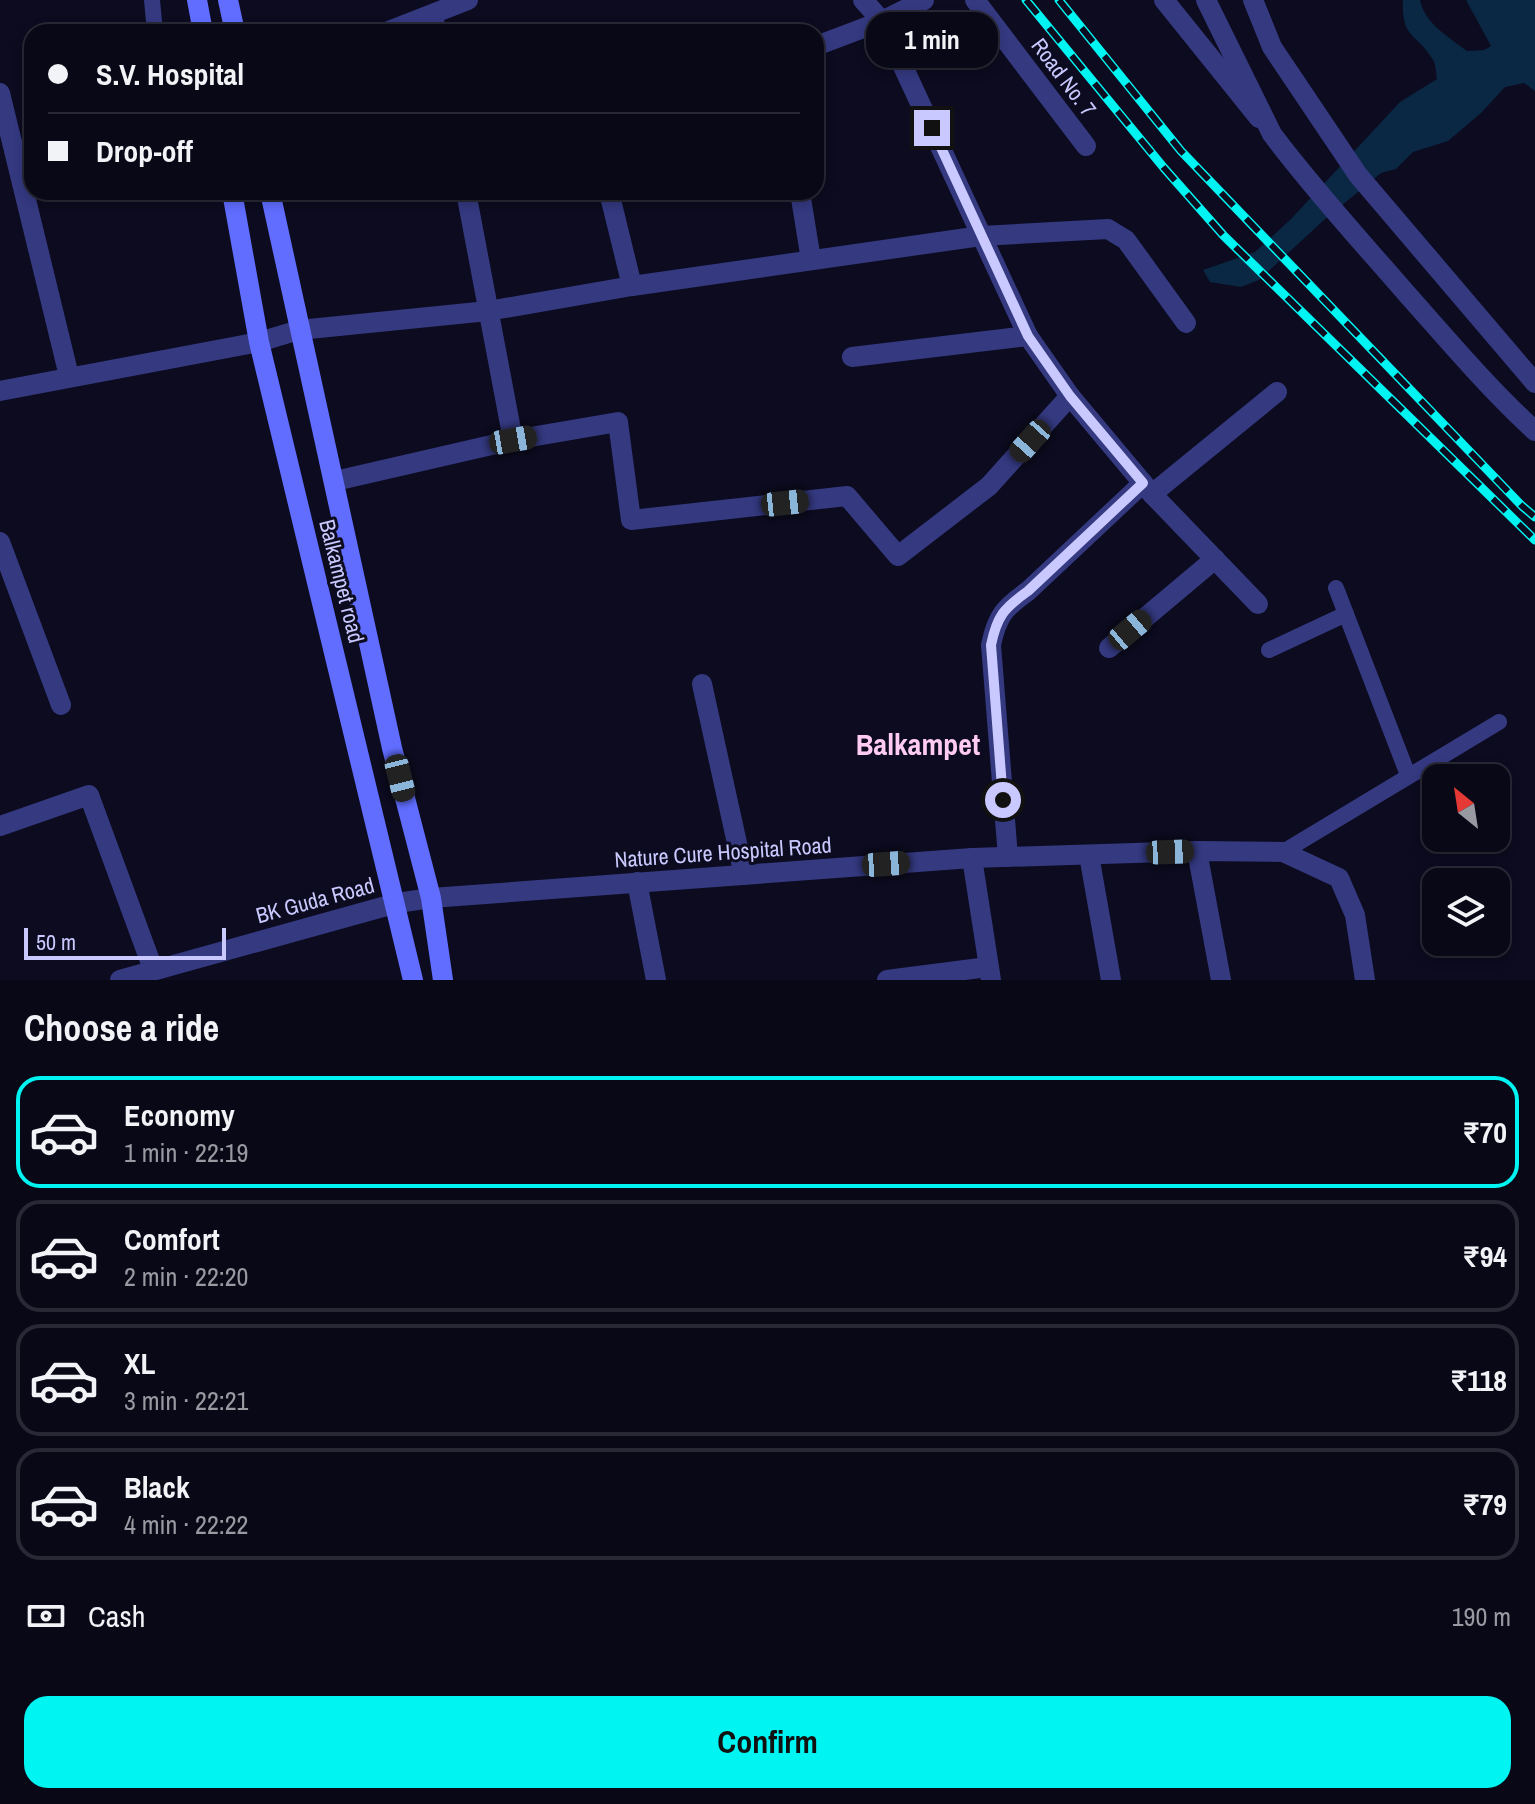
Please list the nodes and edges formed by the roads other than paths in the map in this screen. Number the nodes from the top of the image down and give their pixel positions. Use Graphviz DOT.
graph roads {
  1 [pos="152,0"];
  2 [pos="197,0"];
  3 [pos="228,0"];
  4 [pos="468,0"];
  5 [pos="863,0"];
  6 [pos="924,0"];
  7 [pos="975,0"];
  8 [pos="1165,0"];
  9 [pos="1206,0"];
  10 [pos="1253,0"];
  11 [pos="882,21"];
  12 [pos="154,24"];
  13 [pos="202,24"];
  14 [pos="233,24"];
  15 [pos="434,24"];
  16 [pos="824,43"];
  17 [pos="0,93"];
  18 [pos="1278,142"];
  19 [pos="1086,146"];
  20 [pos="9,174"];
  21 [pos="233,200"];
  22 [pos="272,200"];
  23 [pos="467,200"];
  24 [pos="611,200"];
  25 [pos="801,200"];
  26 [pos="981,236"];
  27 [pos="811,260"];
  28 [pos="632,286"];
  29 [pos="488,311"];
  30 [pos="1186,323"];
  31 [pos="299,330"];
  32 [pos="1028,336"];
  33 [pos="259,342"];
  34 [pos="852,357"];
  35 [pos="69,376"];
  36 [pos="1535,383"];
  37 [pos="0,391"];
  38 [pos="1277,392"];
  39 [pos="1070,396"];
  40 [pos="1535,431"];
  41 [pos="513,440"];
  42 [pos="335,481"];
  43 [pos="1148,488"];
  44 [pos="0,542"];
  45 [pos="1215,559"];
  46 [pos="1336,588"];
  47 [pos="1258,604"];
  48 [pos="1346,614"];
  49 [pos="1109,648"];
  50 [pos="1269,650"];
  51 [pos="702,684"];
  52 [pos="61,705"];
  53 [pos="1499,722"];
  54 [pos="1408,775"];
  55 [pos="0,826"];
  56 [pos="1197,851"];
  57 [pos="1283,852"];
  58 [pos="1089,855"];
  59 [pos="1008,857"];
  60 [pos="972,858"];
  61 [pos="744,875"];
  62 [pos="637,882"];
  63 [pos="431,898"];
  64 [pos="397,903"];
  65 [pos="153,969"];
  66 [pos="990,974"];
  67 [pos="120,980"];
  68 [pos="413,980"];
  69 [pos="443,980"];
  70 [pos="656,980"];
  71 [pos="887,980"];
  72 [pos="1111,980"];
  73 [pos="1221,980"];
  74 [pos="1365,980"];
  1 -- 12 [label="lane"];
  2 -- 13 [label="main road"];
  3 -- 14 [label="main road"];
  4 -- 15 [label="street"];
  5 -- 11 [label="street"];
  6 -- 11 [label="street"];
  7 -- 19 [label="street, Road No. 7"];
  8 -- 18 [label="street"];
  9 -- 18 [label="street"];
  10 -- 36 [label="street"];
  11 -- 16 [label="street"];
  11 -- 26 [label="street"];
  17 -- 20 [label="street"];
  18 -- 40 [label="street"];
  20 -- 35 [label="street"];
  21 -- 33 [label="main road, Balkampet road"];
  22 -- 31 [label="main road, Balkampet road"];
  23 -- 29 [label="street"];
  24 -- 28 [label="street"];
  25 -- 27 [label="street"];
  26 -- 27 [label="street"];
  26 -- 30 [label="street"];
  26 -- 32 [label="street"];
  27 -- 28 [label="street"];
  28 -- 29 [label="street"];
  29 -- 31 [label="street"];
  29 -- 41 [label="street"];
  31 -- 33 [label="street"];
  31 -- 42 [label="main road, Balkampet road"];
  32 -- 34 [label="street"];
  32 -- 39 [label="street"];
  33 -- 35 [label="street"];
  33 -- 64 [label="main road, Balkampet road"];
  35 -- 37 [label="street"];
  38 -- 43 [label="street"];
  39 -- 41 [label="street"];
  39 -- 43 [label="street"];
  41 -- 42 [label="street"];
  42 -- 63 [label="main road, Balkampet road"];
  43 -- 45 [label="street"];
  43 -- 59 [label="street"];
  44 -- 52 [label="street"];
  45 -- 47 [label="street"];
  45 -- 49 [label="street"];
  46 -- 48 [label="lane"];
  48 -- 50 [label="lane"];
  48 -- 54 [label="lane"];
  51 -- 61 [label="street"];
  53 -- 54 [label="lane"];
  54 -- 57 [label="lane"];
  55 -- 65 [label="street"];
  56 -- 57 [label="street, Nature Cure Hospital Road"];
  56 -- 58 [label="street, Nature Cure Hospital Road"];
  56 -- 73 [label="street"];
  57 -- 74 [label="street, Nature Cure Hospital Road"];
  58 -- 59 [label="street, Nature Cure Hospital Road"];
  58 -- 72 [label="street"];
  59 -- 60 [label="street, Nature Cure Hospital Road"];
  60 -- 61 [label="street, Nature Cure Hospital Road"];
  60 -- 66 [label="street"];
  61 -- 62 [label="street, Nature Cure Hospital Road"];
  62 -- 63 [label="street, Nature Cure Hospital Road"];
  62 -- 70 [label="street"];
  63 -- 64 [label="street, BK Guda Road"];
  63 -- 69 [label="main road, Balkampet road"];
  64 -- 65 [label="street, BK Guda Road"];
  64 -- 68 [label="main road, Balkampet road"];
  65 -- 67 [label="street, BK Guda Road"];
  66 -- 71 [label="street"];
}
